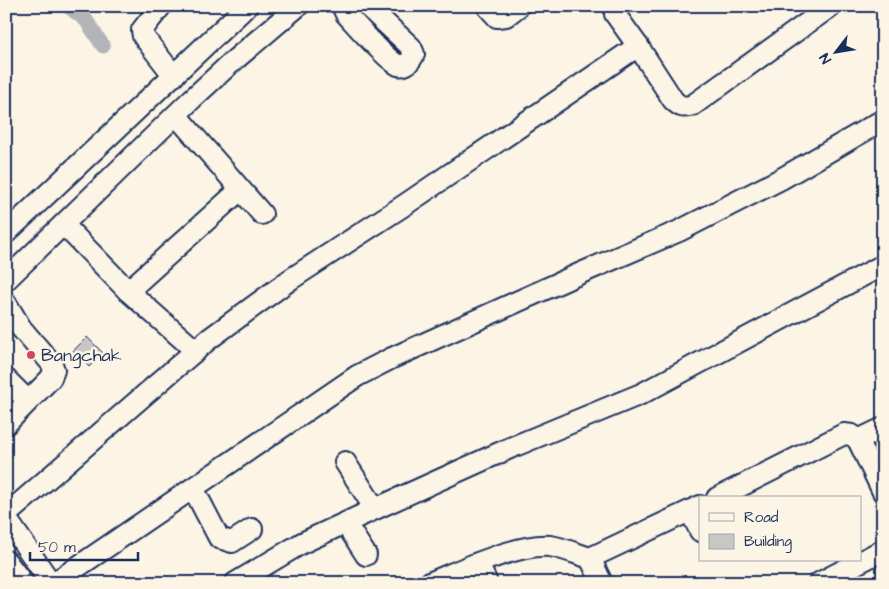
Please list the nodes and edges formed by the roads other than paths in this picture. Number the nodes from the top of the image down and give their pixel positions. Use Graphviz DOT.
graph roads {
  1 [pos="161,6"];
  2 [pos="247,6"];
  3 [pos="298,6"];
  4 [pos="345,6"];
  5 [pos="367,6"];
  6 [pos="487,6"];
  7 [pos="519,6"];
  8 [pos="617,6"];
  9 [pos="830,6"];
  10 [pos="638,46"];
  11 [pos="174,76"];
  12 [pos="176,115"];
  13 [pos="883,120"];
  14 [pos="240,190"];
  15 [pos="262,214"];
  16 [pos="64,225"];
  17 [pos="6,233"];
  18 [pos="883,265"];
  19 [pos="6,280"];
  20 [pos="128,291"];
  21 [pos="6,303"];
  22 [pos="196,351"];
  23 [pos="6,379"];
  24 [pos="28,400"];
  25 [pos="6,424"];
  26 [pos="883,428"];
  27 [pos="858,440"];
  28 [pos="345,462"];
  29 [pos="193,488"];
  30 [pos="883,492"];
  31 [pos="721,496"];
  32 [pos="375,509"];
  33 [pos="695,509"];
  34 [pos="6,516"];
  35 [pos="346,524"];
  36 [pos="699,527"];
  37 [pos="252,529"];
  38 [pos="883,550"];
  39 [pos="366,555"];
  40 [pos="590,558"];
  41 [pos="6,561"];
  42 [pos="862,561"];
  43 [pos="860,562"];
  44 [pos="478,563"];
  45 [pos="23,583"];
  46 [pos="53,583"];
  47 [pos="235,583"];
  48 [pos="429,583"];
  49 [pos="487,583"];
  50 [pos="602,583"];
  51 [pos="819,583"];
  1 -- 11 [label="street"];
  2 -- 11 [label="street"];
  3 -- 12 [label="street"];
  4 -- 5 [label="street"];
  6 -- 7 [label="street"];
  8 -- 10 [label="street"];
  9 -- 10 [label="street"];
  10 -- 22 [label="street"];
  11 -- 17 [label="street"];
  12 -- 14 [label="street"];
  12 -- 16 [label="street"];
  13 -- 29 [label="street"];
  14 -- 15 [label="street"];
  14 -- 20 [label="street"];
  16 -- 19 [label="street"];
  16 -- 20 [label="street"];
  18 -- 32 [label="street"];
  20 -- 22 [label="street"];
  21 -- 24 [label="street"];
  22 -- 34 [label="street"];
  23 -- 24 [label="street"];
  24 -- 25 [label="street"];
  26 -- 27 [label="street"];
  27 -- 30 [label="street"];
  27 -- 31 [label="street"];
  28 -- 32 [label="street"];
  29 -- 37 [label="street"];
  29 -- 46 [label="street"];
  32 -- 35 [label="street"];
  33 -- 36 [label="street"];
  33 -- 40 [label="street"];
  34 -- 46 [label="street"];
  35 -- 39 [label="street"];
  35 -- 47 [label="street"];
  38 -- 42 [label="street"];
  40 -- 44 [label="street"];
  40 -- 50 [label="street"];
  41 -- 45 [label="street"];
  43 -- 51 [label="street"];
  44 -- 48 [label="street"];
  44 -- 49 [label="street"];
}
